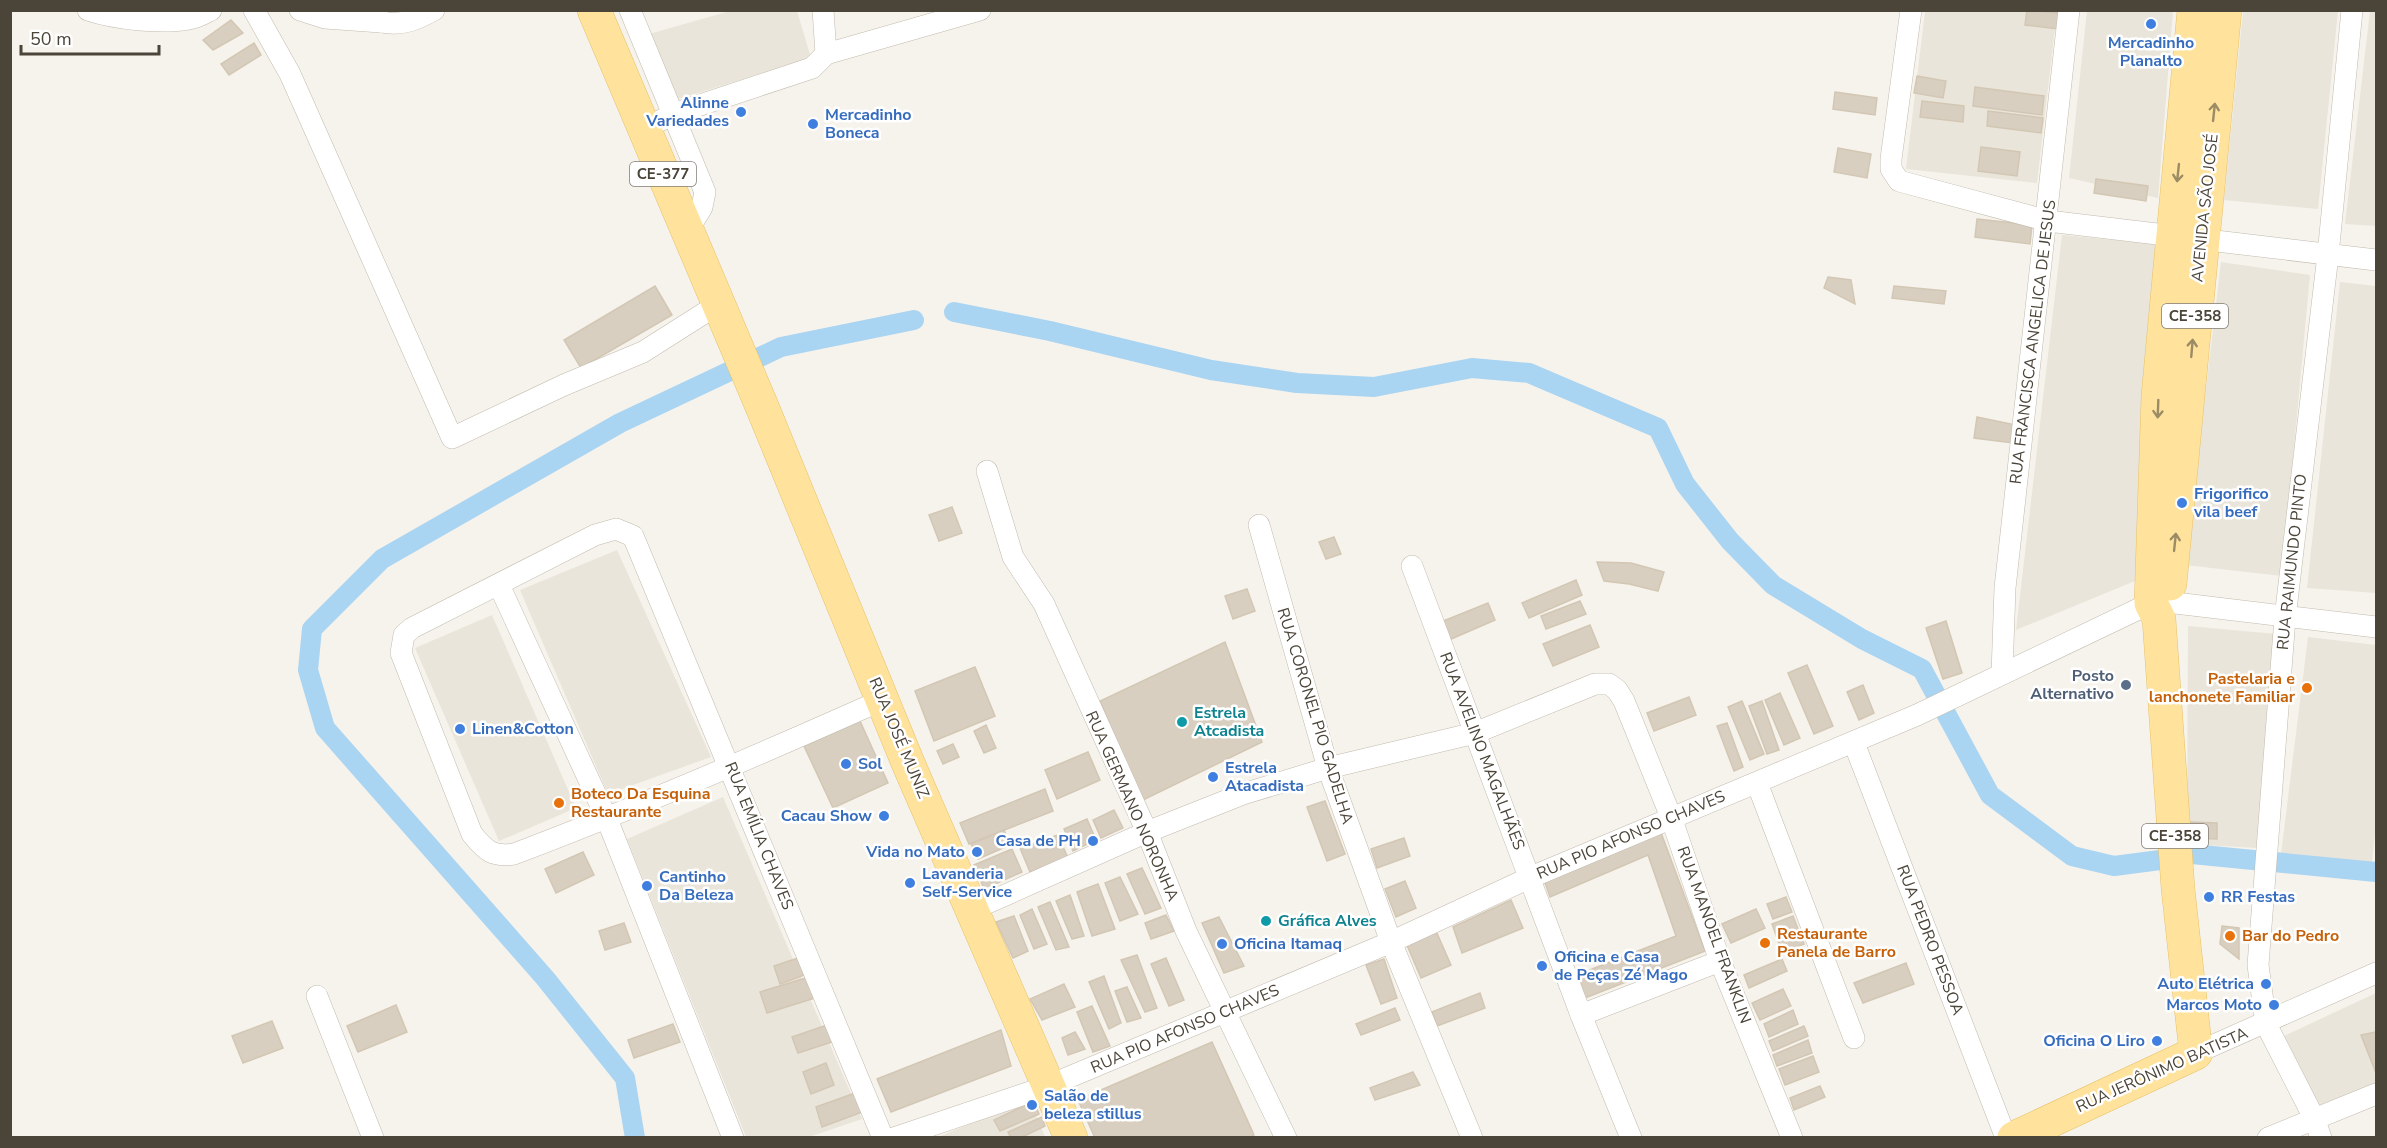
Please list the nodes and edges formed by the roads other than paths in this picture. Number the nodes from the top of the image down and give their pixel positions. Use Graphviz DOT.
graph roads {
  1 [pos="88,10"];
  2 [pos="211,10"];
  3 [pos="254,10"];
  4 [pos="300,10"];
  5 [pos="435,10"];
  6 [pos="823,10"];
  7 [pos="980,10"];
  8 [pos="1911,10"];
  9 [pos="2069,10"];
  10 [pos="2194,10"];
  11 [pos="2225,10"];
  12 [pos="2352,10"];
  13 [pos="637,12"];
  14 [pos="378,16"];
  15 [pos="922,18"];
  16 [pos="598,20"];
  17 [pos="826,54"];
  18 [pos="673,114"];
  19 [pos="644,129"];
  20 [pos="2048,221"];
  21 [pos="687,232"];
  22 [pos="2186,237"];
  23 [pos="2328,255"];
  24 [pos="2376,260"];
  25 [pos="717,305"];
  26 [pos="987,471"];
  27 [pos="1259,525"];
  28 [pos="1412,566"];
  29 [pos="499,585"];
  30 [pos="2159,608"];
  31 [pos="2285,618"];
  32 [pos="2376,627"];
  33 [pos="2002,674"];
  34 [pos="882,700"];
  35 [pos="1475,732"];
  36 [pos="1854,743"];
  37 [pos="731,767"];
  38 [pos="1328,768"];
  39 [pos="1757,783"];
  40 [pos="1671,817"];
  41 [pos="607,819"];
  42 [pos="1147,832"];
  43 [pos="1529,878"];
  44 [pos="974,909"];
  45 [pos="1391,942"];
  46 [pos="1720,961"];
  47 [pos="2376,973"];
  48 [pos="317,996"];
  49 [pos="1224,1012"];
  50 [pos="1581,1015"];
  51 [pos="2266,1024"];
  52 [pos="1854,1038"];
  53 [pos="2196,1053"];
  54 [pos="1048,1086"];
  55 [pos="2376,1094"];
  56 [pos="2318,1128"];
  57 [pos="373,1137"];
  58 [pos="733,1137"];
  59 [pos="883,1137"];
  60 [pos="894,1137"];
  61 [pos="1071,1137"];
  62 [pos="1286,1137"];
  63 [pos="1472,1137"];
  64 [pos="1631,1137"];
  65 [pos="1792,1137"];
  66 [pos="2006,1137"];
  67 [pos="2014,1137"];
  68 [pos="2268,1137"];
  1 -- 2 [label="street"];
  3 -- 25 [label="street"];
  4 -- 14 [label="street"];
  5 -- 14 [label="street"];
  6 -- 17 [label="street"];
  7 -- 15 [label="street"];
  8 -- 20 [label="street"];
  9 -- 20 [label="street, RUA FRANCISCA ANGELICA DE JESUS"];
  10 -- 22 [label="main road, AVENIDA SÃO JOSÉ / CE-358, one-way"];
  22 -- 11 [label="main road, AVENIDA SÃO JOSÉ / CE-358, one-way"];
  12 -- 23 [label="street, RUA RAIMUNDO PINTO"];
  13 -- 16 [label="street"];
  13 -- 18 [label="street"];
  15 -- 17 [label="street"];
  16 -- 19 [label="main road, CE-377"];
  17 -- 18 [label="street"];
  18 -- 19 [label="street"];
  18 -- 21 [label="street"];
  19 -- 21 [label="main road, CE-377"];
  20 -- 22 [label="street"];
  20 -- 33 [label="street, RUA FRANCISCA ANGELICA DE JESUS"];
  21 -- 25 [label="main road, CE-377"];
  22 -- 23 [label="street"];
  22 -- 30 [label="main road, AVENIDA SÃO JOSÉ / CE-358"];
  23 -- 24 [label="street"];
  23 -- 31 [label="street, RUA RAIMUNDO PINTO"];
  25 -- 34 [label="main road, RUA JOSÉ MUNIZ / CE-377"];
  26 -- 42 [label="street, RUA GERMANO NORONHA"];
  27 -- 38 [label="street, RUA CORONEL PIO GADELHA"];
  28 -- 35 [label="street, RUA AVELINO MAGALHÃES"];
  29 -- 37 [label="street, RUA EMÍLIA CHAVES"];
  29 -- 41 [label="street"];
  29 -- 41 [label="street"];
  30 -- 31 [label="street"];
  30 -- 33 [label="street, RUA PIO AFONSO CHAVES"];
  30 -- 53 [label="main road, AVENIDA SÃO JOSÉ / CE-358"];
  31 -- 32 [label="street"];
  31 -- 51 [label="street, RUA RAIMUNDO PINTO"];
  33 -- 36 [label="street, RUA PIO AFONSO CHAVES"];
  34 -- 37 [label="street"];
  34 -- 44 [label="main road, RUA JOSÉ MUNIZ / CE-377"];
  35 -- 38 [label="street"];
  35 -- 40 [label="street, RUA MANOEL FRANKLIN"];
  35 -- 43 [label="street, RUA AVELINO MAGALHÃES"];
  36 -- 39 [label="street, RUA PIO AFONSO CHAVES"];
  36 -- 66 [label="street, RUA PEDRO PESSOA"];
  37 -- 41 [label="street"];
  37 -- 59 [label="street, RUA EMÍLIA CHAVES"];
  38 -- 42 [label="street"];
  38 -- 45 [label="street, RUA CORONEL PIO GADELHA"];
  39 -- 40 [label="street, RUA PIO AFONSO CHAVES"];
  39 -- 52 [label="street"];
  40 -- 43 [label="street, RUA PIO AFONSO CHAVES"];
  40 -- 46 [label="street, RUA MANOEL FRANKLIN"];
  41 -- 58 [label="street"];
  42 -- 44 [label="street"];
  42 -- 49 [label="street, RUA GERMANO NORONHA"];
  43 -- 45 [label="street, RUA PIO AFONSO CHAVES"];
  43 -- 50 [label="street, RUA AVELINO MAGALHÃES"];
  44 -- 54 [label="main road, RUA JOSÉ MUNIZ / CE-377"];
  45 -- 49 [label="street, RUA PIO AFONSO CHAVES"];
  45 -- 63 [label="street, RUA CORONEL PIO GADELHA"];
  46 -- 50 [label="street"];
  46 -- 65 [label="street, RUA MANOEL FRANKLIN"];
  47 -- 51 [label="street, RUA JERÔNIMO BATISTA"];
  48 -- 57 [label="street"];
  49 -- 54 [label="street, RUA PIO AFONSO CHAVES"];
  49 -- 62 [label="street, RUA GERMANO NORONHA"];
  50 -- 64 [label="street, RUA AVELINO MAGALHÃES"];
  51 -- 53 [label="street, RUA JERÔNIMO BATISTA"];
  51 -- 56 [label="street, RUA RAIMUNDO PINTO"];
  53 -- 67 [label="main road, RUA JERÔNIMO BATISTA"];
  54 -- 60 [label="street, RUA PIO AFONSO CHAVES"];
  54 -- 61 [label="main road, RUA JOSÉ MUNIZ / CE-377"];
  55 -- 56 [label="street"];
  56 -- 68 [label="street"];
}
